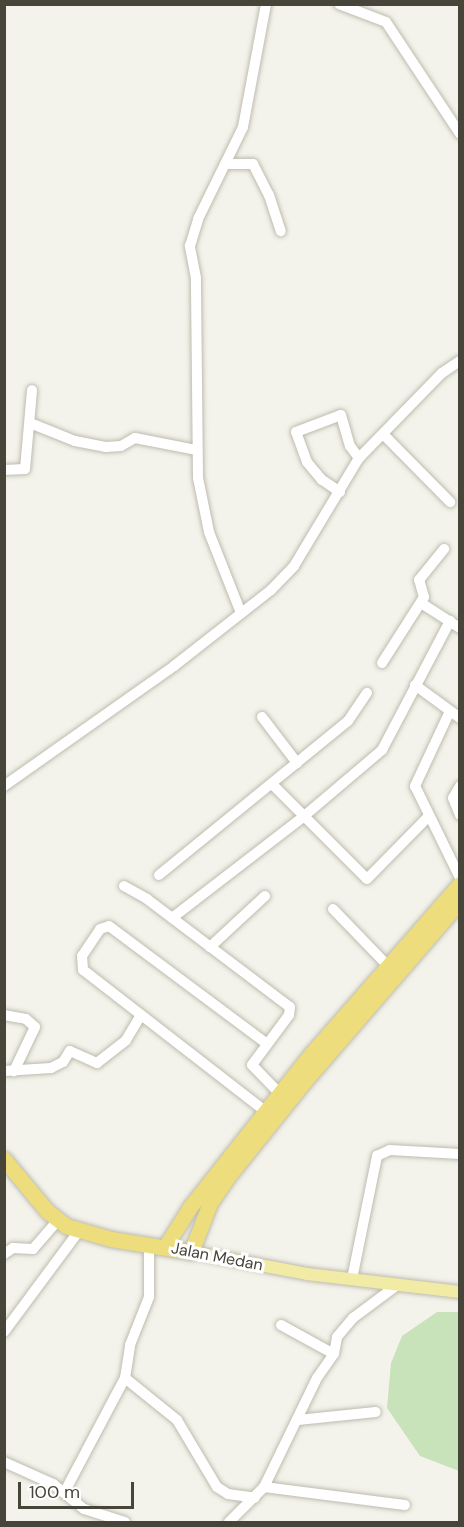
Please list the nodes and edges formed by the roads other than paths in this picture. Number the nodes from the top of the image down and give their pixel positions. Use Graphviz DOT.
graph roads {
  1 [pos="266,4"];
  2 [pos="339,4"];
  3 [pos="459,134"];
  4 [pos="227,164"];
  5 [pos="280,231"];
  6 [pos="459,361"];
  7 [pos="32,390"];
  8 [pos="30,423"];
  9 [pos="385,436"];
  10 [pos="196,450"];
  11 [pos="359,458"];
  12 [pos="4,470"];
  13 [pos="340,492"];
  14 [pos="450,502"];
  15 [pos="444,549"];
  16 [pos="421,603"];
  17 [pos="241,613"];
  18 [pos="456,623"];
  19 [pos="382,663"];
  20 [pos="415,686"];
  21 [pos="367,693"];
  22 [pos="450,711"];
  23 [pos="261,717"];
  24 [pos="459,718"];
  25 [pos="297,763"];
  26 [pos="272,784"];
  27 [pos="4,786"];
  28 [pos="459,786"];
  29 [pos="459,815"];
  30 [pos="429,816"];
  31 [pos="303,818"];
  32 [pos="159,875"];
  33 [pos="459,878"];
  34 [pos="459,884"];
  35 [pos="124,886"];
  36 [pos="265,896"];
  37 [pos="459,901"];
  38 [pos="333,909"];
  39 [pos="172,918"];
  40 [pos="436,919"];
  41 [pos="210,947"];
  42 [pos="387,965"];
  43 [pos="4,1015"];
  44 [pos="141,1016"];
  45 [pos="267,1043"];
  46 [pos="9,1071"];
  47 [pos="279,1093"];
  48 [pos="265,1111"];
  49 [pos="459,1154"];
  50 [pos="4,1159"];
  51 [pos="58,1220"];
  52 [pos="79,1231"];
  53 [pos="157,1246"];
  54 [pos="191,1251"];
  55 [pos="4,1254"];
  56 [pos="351,1279"];
  57 [pos="396,1286"];
  58 [pos="459,1292"];
  59 [pos="281,1325"];
  60 [pos="4,1332"];
  61 [pos="334,1354"];
  62 [pos="125,1378"];
  63 [pos="376,1412"];
  64 [pos="298,1420"];
  65 [pos="4,1462"];
  66 [pos="264,1487"];
  67 [pos="64,1492"];
  68 [pos="255,1498"];
  69 [pos="405,1505"];
  70 [pos="125,1522"];
  71 [pos="230,1522"];
  1 -- 4 [label="street"];
  2 -- 3 [label="street"];
  4 -- 5 [label="street"];
  4 -- 10 [label="street"];
  6 -- 9 [label="street"];
  7 -- 8 [label="street"];
  8 -- 10 [label="street"];
  8 -- 12 [label="street"];
  9 -- 11 [label="street"];
  9 -- 14 [label="street"];
  10 -- 17 [label="street"];
  11 -- 13 [label="street"];
  11 -- 13 [label="street"];
  13 -- 17 [label="street"];
  15 -- 16 [label="street"];
  16 -- 18 [label="street"];
  16 -- 19 [label="street"];
  17 -- 27 [label="street"];
  18 -- 20 [label="street"];
  20 -- 22 [label="street"];
  20 -- 31 [label="street"];
  21 -- 25 [label="street"];
  22 -- 24 [label="street"];
  22 -- 30 [label="street"];
  23 -- 25 [label="street"];
  25 -- 26 [label="street"];
  26 -- 31 [label="street"];
  26 -- 32 [label="street"];
  28 -- 29 [label="street"];
  30 -- 31 [label="street"];
  30 -- 33 [label="street"];
  31 -- 39 [label="street"];
  34 -- 40 [label="highway"];
  35 -- 39 [label="street"];
  36 -- 41 [label="street"];
  37 -- 40 [label="highway"];
  38 -- 42 [label="street"];
  39 -- 41 [label="street"];
  40 -- 42 [label="highway"];
  40 -- 54 [label="highway"];
  41 -- 45 [label="street"];
  42 -- 47 [label="highway"];
  43 -- 46 [label="street"];
  44 -- 45 [label="street"];
  44 -- 46 [label="street"];
  44 -- 48 [label="street"];
  45 -- 47 [label="street"];
  47 -- 48 [label="highway"];
  48 -- 53 [label="highway"];
  49 -- 56 [label="street"];
  50 -- 51 [label="highway, Jalan Medan"];
  51 -- 52 [label="highway, Jalan Medan"];
  51 -- 55 [label="street"];
  52 -- 53 [label="highway, Jalan Medan"];
  52 -- 60 [label="street"];
  53 -- 54 [label="highway, Jalan Medan"];
  53 -- 62 [label="street"];
  54 -- 56 [label="main road, Jalan Medan"];
  56 -- 57 [label="main road, Jalan Medan"];
  57 -- 58 [label="main road, Jalan Medan"];
  57 -- 61 [label="street"];
  59 -- 61 [label="street"];
  61 -- 64 [label="street"];
  62 -- 67 [label="street"];
  62 -- 68 [label="street"];
  63 -- 64 [label="street"];
  64 -- 66 [label="street"];
  65 -- 67 [label="street"];
  66 -- 68 [label="street"];
  66 -- 69 [label="street"];
  67 -- 70 [label="street"];
  68 -- 71 [label="street"];
}
